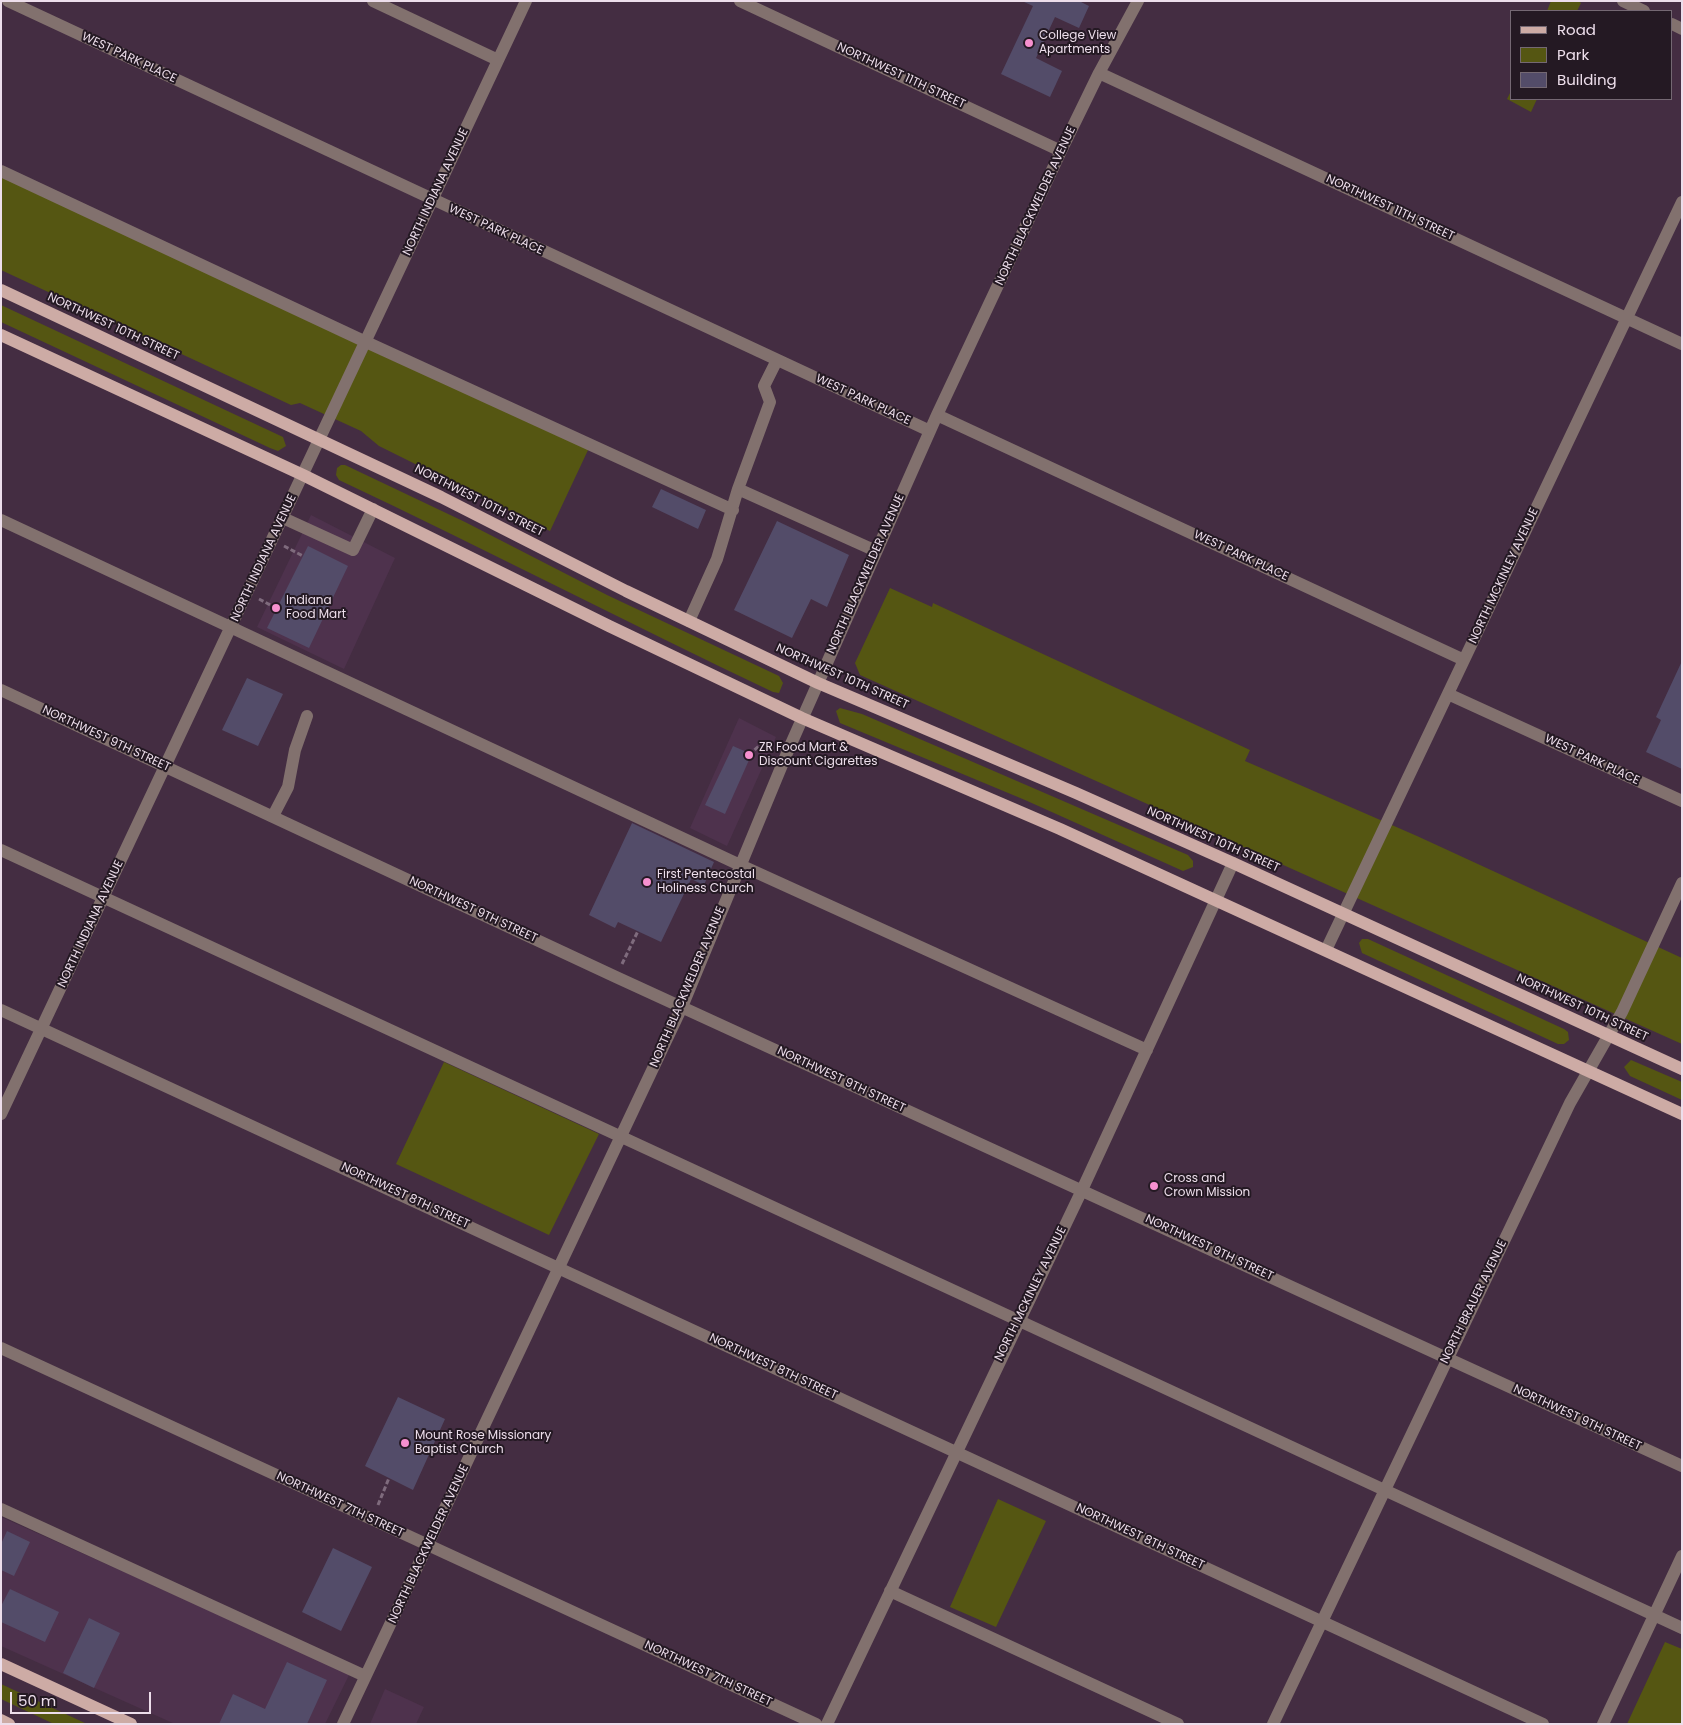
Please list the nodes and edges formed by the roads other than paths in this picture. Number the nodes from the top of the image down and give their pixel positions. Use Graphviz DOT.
graph roads {
  1 [pos="8,1"];
  2 [pos="372,1"];
  3 [pos="526,1"];
  4 [pos="740,1"];
  5 [pos="1138,1"];
  6 [pos="1623,1"];
  7 [pos="1642,10"];
  8 [pos="498,60"];
  9 [pos="1099,73"];
  10 [pos="1061,151"];
  11 [pos="1,171"];
  12 [pos="432,200"];
  13 [pos="1682,202"];
  14 [pos="1,290"];
  15 [pos="1626,318"];
  16 [pos="1,335"];
  17 [pos="366,342"];
  18 [pos="1682,344"];
  19 [pos="777,360"];
  20 [pos="937,415"];
  21 [pos="930,431"];
  22 [pos="320,439"];
  23 [pos="303,475"];
  24 [pos="738,489"];
  25 [pos="373,509"];
  26 [pos="732,510"];
  27 [pos="283,518"];
  28 [pos="1,520"];
  29 [pos="876,551"];
  30 [pos="689,621"];
  31 [pos="231,627"];
  32 [pos="1464,660"];
  33 [pos="818,684"];
  34 [pos="1,690"];
  35 [pos="1448,694"];
  36 [pos="307,716"];
  37 [pos="802,718"];
  38 [pos="166,766"];
  39 [pos="1682,801"];
  40 [pos="273,816"];
  41 [pos="1,850"];
  42 [pos="1233,863"];
  43 [pos="740,865"];
  44 [pos="1682,883"];
  45 [pos="104,897"];
  46 [pos="1216,900"];
  47 [pos="1342,913"];
  48 [pos="1326,950"];
  49 [pos="682,1007"];
  50 [pos="1,1010"];
  51 [pos="42,1030"];
  52 [pos="1608,1036"];
  53 [pos="1147,1050"];
  54 [pos="1682,1070"];
  55 [pos="1588,1071"];
  56 [pos="1,1114"];
  57 [pos="1682,1114"];
  58 [pos="622,1137"];
  59 [pos="1082,1190"];
  60 [pos="559,1267"];
  61 [pos="1018,1322"];
  62 [pos="1,1348"];
  63 [pos="1447,1358"];
  64 [pos="955,1452"];
  65 [pos="1682,1466"];
  66 [pos="1385,1488"];
  67 [pos="1,1509"];
  68 [pos="429,1546"];
  69 [pos="1682,1556"];
  70 [pos="890,1590"];
  71 [pos="1654,1615"];
  72 [pos="1320,1621"];
  73 [pos="1682,1628"];
  74 [pos="1,1664"];
  75 [pos="365,1676"];
  76 [pos="1,1720"];
  77 [pos="9,1724"];
  78 [pos="131,1724"];
  79 [pos="343,1724"];
  80 [pos="816,1724"];
  81 [pos="826,1724"];
  82 [pos="1178,1724"];
  83 [pos="1273,1724"];
  84 [pos="1544,1724"];
  85 [pos="1603,1724"];
  1 -- 12 [label="street, WEST PARK PLACE"];
  2 -- 8 [label="street"];
  3 -- 8 [label="street, NORTH INDIANA AVENUE"];
  4 -- 10 [label="street, NORTHWEST 11TH STREET"];
  5 -- 9 [label="street, NORTH BLACKWELDER AVENUE"];
  6 -- 7 [label="street"];
  8 -- 12 [label="street, NORTH INDIANA AVENUE"];
  9 -- 10 [label="street, NORTH BLACKWELDER AVENUE"];
  9 -- 15 [label="street, NORTHWEST 11TH STREET"];
  10 -- 20 [label="street, NORTH BLACKWELDER AVENUE"];
  11 -- 17 [label="street"];
  12 -- 17 [label="street, NORTH INDIANA AVENUE"];
  12 -- 19 [label="street, WEST PARK PLACE"];
  13 -- 15 [label="street, NORTH MCKINLEY AVENUE"];
  14 -- 22 [label="main road, NORTHWEST 10TH STREET"];
  15 -- 18 [label="street, NORTHWEST 11TH STREET"];
  15 -- 32 [label="street, NORTH MCKINLEY AVENUE"];
  16 -- 23 [label="main road"];
  17 -- 22 [label="street, NORTH INDIANA AVENUE"];
  17 -- 26 [label="street"];
  19 -- 21 [label="street, WEST PARK PLACE"];
  19 -- 24 [label="street"];
  20 -- 21 [label="street, NORTH BLACKWELDER AVENUE"];
  20 -- 32 [label="street, WEST PARK PLACE"];
  21 -- 29 [label="street, NORTH BLACKWELDER AVENUE"];
  22 -- 23 [label="street, NORTH INDIANA AVENUE"];
  22 -- 30 [label="main road, NORTHWEST 10TH STREET"];
  23 -- 25 [label="main road"];
  23 -- 27 [label="street, NORTH INDIANA AVENUE"];
  24 -- 26 [label="street"];
  24 -- 29 [label="street"];
  25 -- 27 [label="street"];
  25 -- 37 [label="main road"];
  26 -- 30 [label="street"];
  27 -- 31 [label="street, NORTH INDIANA AVENUE"];
  28 -- 31 [label="street"];
  29 -- 33 [label="street, NORTH BLACKWELDER AVENUE"];
  30 -- 33 [label="main road, NORTHWEST 10TH STREET"];
  31 -- 38 [label="street, NORTH INDIANA AVENUE"];
  31 -- 43 [label="street"];
  32 -- 35 [label="street, NORTH MCKINLEY AVENUE"];
  33 -- 37 [label="street, NORTH BLACKWELDER AVENUE"];
  33 -- 42 [label="main road, NORTHWEST 10TH STREET"];
  34 -- 38 [label="street, NORTHWEST 9TH STREET"];
  35 -- 39 [label="street, WEST PARK PLACE"];
  35 -- 47 [label="street, NORTH MCKINLEY AVENUE"];
  36 -- 40 [label="street"];
  37 -- 43 [label="street, NORTH BLACKWELDER AVENUE"];
  37 -- 46 [label="main road"];
  38 -- 40 [label="street, NORTHWEST 9TH STREET"];
  38 -- 45 [label="street, NORTH INDIANA AVENUE"];
  40 -- 49 [label="street, NORTHWEST 9TH STREET"];
  41 -- 45 [label="street"];
  42 -- 46 [label="street, NORTH MCKINLEY AVENUE"];
  42 -- 47 [label="main road, NORTHWEST 10TH STREET"];
  43 -- 49 [label="street, NORTH BLACKWELDER AVENUE"];
  43 -- 53 [label="street"];
  44 -- 52 [label="street, NORTH BRAUER AVENUE"];
  45 -- 51 [label="street, NORTH INDIANA AVENUE"];
  45 -- 58 [label="street"];
  46 -- 48 [label="main road"];
  46 -- 53 [label="street, NORTH MCKINLEY AVENUE"];
  47 -- 48 [label="street, NORTH MCKINLEY AVENUE"];
  47 -- 52 [label="main road, NORTHWEST 10TH STREET"];
  48 -- 55 [label="main road"];
  49 -- 58 [label="street, NORTH BLACKWELDER AVENUE"];
  49 -- 59 [label="street, NORTHWEST 9TH STREET"];
  50 -- 51 [label="street, NORTHWEST 8TH STREET"];
  51 -- 56 [label="street, NORTH INDIANA AVENUE"];
  51 -- 60 [label="street, NORTHWEST 8TH STREET"];
  52 -- 54 [label="main road, NORTHWEST 10TH STREET"];
  52 -- 55 [label="street, NORTH BRAUER AVENUE"];
  53 -- 59 [label="street, NORTH MCKINLEY AVENUE"];
  55 -- 57 [label="main road"];
  55 -- 63 [label="street, NORTH BRAUER AVENUE"];
  58 -- 60 [label="street, NORTH BLACKWELDER AVENUE"];
  58 -- 61 [label="street"];
  59 -- 61 [label="street, NORTH MCKINLEY AVENUE"];
  59 -- 63 [label="street, NORTHWEST 9TH STREET"];
  60 -- 64 [label="street, NORTHWEST 8TH STREET"];
  60 -- 68 [label="street, NORTH BLACKWELDER AVENUE"];
  61 -- 64 [label="street, NORTH MCKINLEY AVENUE"];
  61 -- 66 [label="street"];
  62 -- 68 [label="street, NORTHWEST 7TH STREET"];
  63 -- 65 [label="street, NORTHWEST 9TH STREET"];
  63 -- 66 [label="street, NORTH BRAUER AVENUE"];
  64 -- 70 [label="street, NORTH MCKINLEY AVENUE"];
  64 -- 72 [label="street, NORTHWEST 8TH STREET"];
  66 -- 71 [label="street"];
  66 -- 72 [label="street, NORTH BRAUER AVENUE"];
  67 -- 75 [label="street"];
  68 -- 75 [label="street, NORTH BLACKWELDER AVENUE"];
  68 -- 80 [label="street, NORTHWEST 7TH STREET"];
  69 -- 71 [label="street"];
  70 -- 81 [label="street, NORTH MCKINLEY AVENUE"];
  70 -- 82 [label="street"];
  71 -- 73 [label="street"];
  71 -- 85 [label="street"];
  72 -- 83 [label="street, NORTH BRAUER AVENUE"];
  72 -- 84 [label="street, NORTHWEST 8TH STREET"];
  74 -- 78 [label="main road"];
  75 -- 79 [label="street, NORTH BLACKWELDER AVENUE"];
  76 -- 77 [label="main road"];
}
